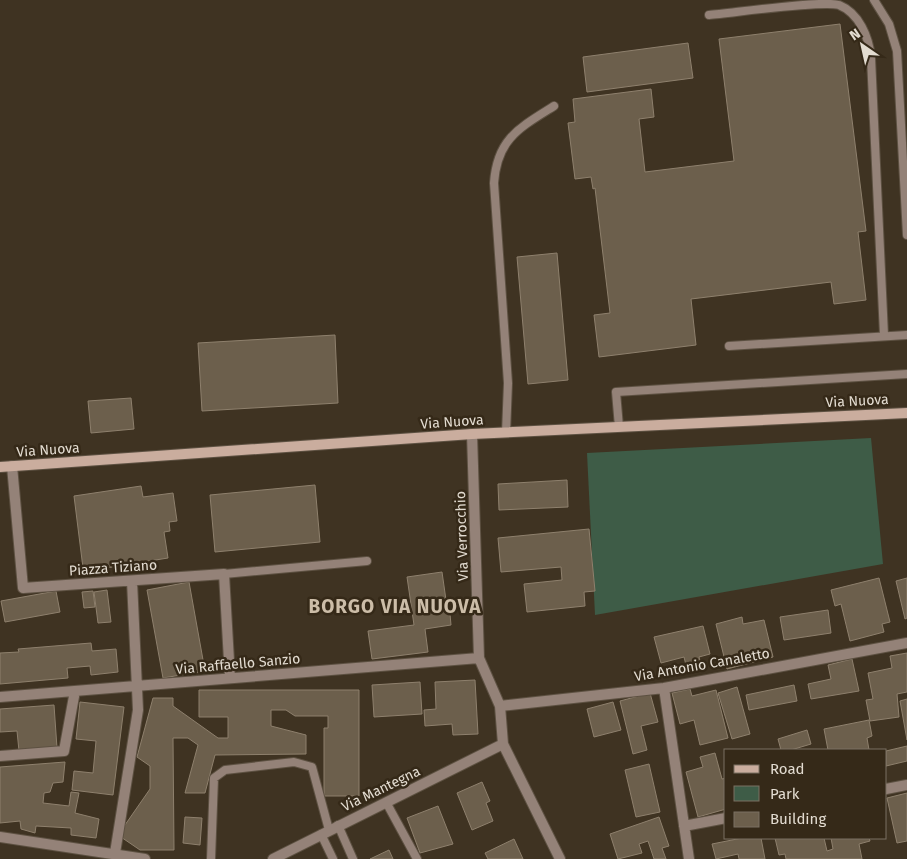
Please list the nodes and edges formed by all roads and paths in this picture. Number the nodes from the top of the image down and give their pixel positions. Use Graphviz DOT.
graph roads {
  1 [pos="874,0"];
  2 [pos="709,16"];
  3 [pos="554,106"];
  4 [pos="907,235"];
  5 [pos="884,335"];
  6 [pos="907,335"];
  7 [pos="729,346"];
  8 [pos="907,374"];
  9 [pos="907,412"];
  10 [pos="619,427"];
  11 [pos="506,433"];
  12 [pos="472,434"];
  13 [pos="12,466"];
  14 [pos="0,467"];
  15 [pos="367,560"];
  16 [pos="224,574"];
  17 [pos="132,581"];
  18 [pos="907,643"];
  19 [pos="479,658"];
  20 [pos="230,678"];
  21 [pos="136,686"];
  22 [pos="664,688"];
  23 [pos="75,690"];
  24 [pos="0,696"];
  25 [pos="500,706"];
  26 [pos="503,744"];
  27 [pos="0,756"];
  28 [pos="907,785"];
  29 [pos="887,789"];
  30 [pos="386,802"];
  31 [pos="724,818"];
  32 [pos="684,826"];
  33 [pos="330,830"];
  34 [pos="0,837"];
  35 [pos="115,853"];
  36 [pos="144,859"];
  37 [pos="211,859"];
  38 [pos="273,859"];
  39 [pos="332,859"];
  40 [pos="353,859"];
  41 [pos="417,859"];
  42 [pos="560,859"];
  43 [pos="689,859"];
  1 -- 4 [label="lane"];
  2 -- 5 [label="lane"];
  3 -- 11 [label="lane"];
  5 -- 6 [label="lane"];
  5 -- 7 [label="lane"];
  8 -- 10 [label="lane"];
  9 -- 10 [label="main road, Via Nuova"];
  10 -- 11 [label="main road, Via Nuova"];
  11 -- 12 [label="main road, Via Nuova"];
  12 -- 13 [label="main road, Via Nuova"];
  12 -- 19 [label="street, Via Verrocchio"];
  13 -- 14 [label="main road, Via Nuova"];
  13 -- 17 [label="street, Piazza Tiziano"];
  15 -- 16 [label="lane"];
  16 -- 17 [label="street, Piazza Tiziano"];
  16 -- 20 [label="street"];
  17 -- 21 [label="street"];
  18 -- 22 [label="street, Via Antonio Canaletto"];
  19 -- 20 [label="street, Via Raffaello Sanzio"];
  19 -- 25 [label="street, Via Verrocchio"];
  20 -- 21 [label="street, Via Raffaello Sanzio"];
  21 -- 23 [label="street, Via Raffaello Sanzio"];
  21 -- 35 [label="street"];
  22 -- 25 [label="street, Via Antonio Canaletto"];
  22 -- 32 [label="street"];
  23 -- 24 [label="street, Via Raffaello Sanzio"];
  23 -- 27 [label="street"];
  25 -- 26 [label="street, Via Verrocchio"];
  26 -- 30 [label="street, Via Mantegna"];
  26 -- 42 [label="street, Via Verrocchio"];
  28 -- 29 [label="street"];
  30 -- 33 [label="street, Via Mantegna"];
  30 -- 41 [label="lane"];
  31 -- 32 [label="street"];
  32 -- 43 [label="street"];
  33 -- 37 [label="lane"];
  33 -- 38 [label="street, Via Mantegna"];
  33 -- 39 [label="lane"];
  33 -- 40 [label="lane"];
  34 -- 35 [label="street"];
  35 -- 36 [label="street"];
}
